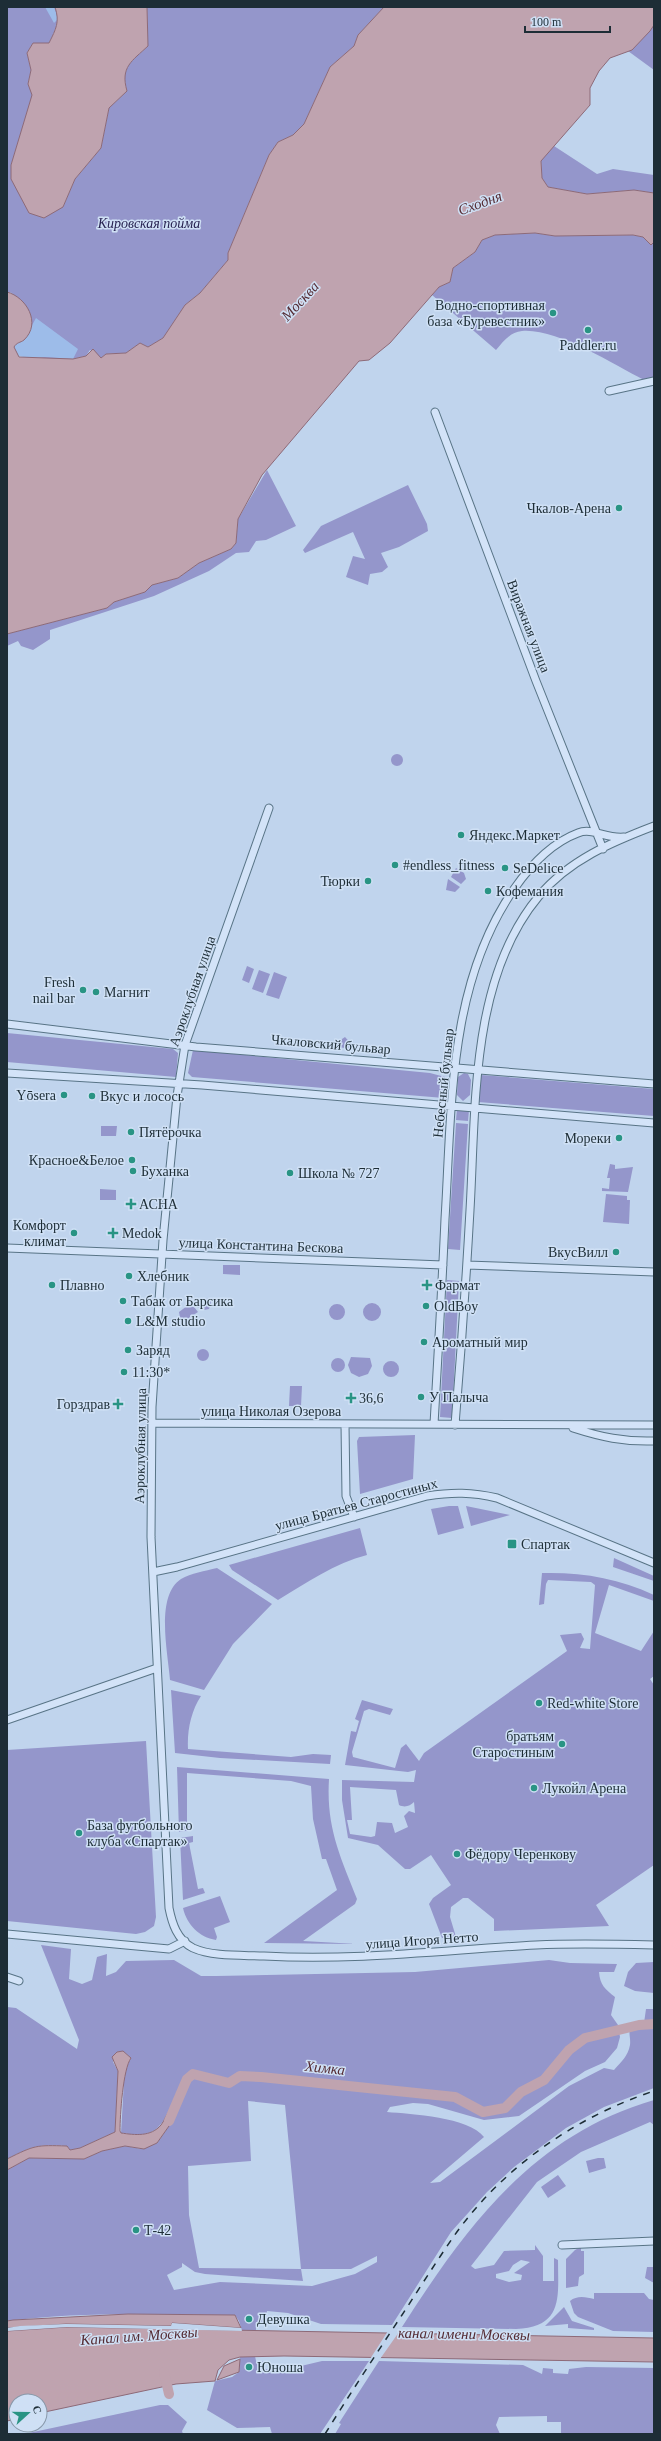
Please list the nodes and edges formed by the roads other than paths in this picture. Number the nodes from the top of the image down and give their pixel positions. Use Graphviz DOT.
graph roads {
  1 [pos="654,381"];
  2 [pos="610,391"];
  3 [pos="435,412"];
  4 [pos="269,808"];
  5 [pos="654,826"];
  6 [pos="595,832"];
  7 [pos="624,837"];
  8 [pos="602,849"];
  9 [pos="7,1024"];
  10 [pos="185,1046"];
  11 [pos="456,1068"];
  12 [pos="479,1069"];
  13 [pos="7,1073"];
  14 [pos="179,1084"];
  15 [pos="654,1084"];
  16 [pos="452,1105"];
  17 [pos="476,1107"];
  18 [pos="654,1123"];
  19 [pos="7,1248"];
  20 [pos="162,1255"];
  21 [pos="443,1265"];
  22 [pos="467,1265"];
  23 [pos="654,1272"];
  24 [pos="152,1423"];
  25 [pos="345,1424"];
  26 [pos="434,1424"];
  27 [pos="455,1425"];
  28 [pos="654,1425"];
  29 [pos="567,1426"];
  30 [pos="654,1441"];
  31 [pos="354,1517"];
  32 [pos="654,1563"];
  33 [pos="152,1572"];
  34 [pos="157,1668"];
  35 [pos="7,1720"];
  36 [pos="7,1934"];
  37 [pos="185,1941"];
  38 [pos="654,1945"];
  39 [pos="192,1948"];
  40 [pos="7,1977"];
  41 [pos="19,1982"];
  42 [pos="654,2241"];
  43 [pos="562,2245"];
  1 -- 2 [label="street"];
  3 -- 6 [label="street, Виражная улица"];
  4 -- 10 [label="street, Аэроклубная улица"];
  5 -- 7 [label="street, Небесный бульвар"];
  6 -- 7 [label="street, Небесный бульвар"];
  6 -- 8 [label="street, Виражная улица"];
  6 -- 11 [label="street, Небесный бульвар"];
  7 -- 8 [label="street, Небесный бульвар"];
  8 -- 12 [label="street, Небесный бульвар"];
  9 -- 10 [label="street, Чкаловский бульвар"];
  10 -- 11 [label="street, Чкаловский бульвар"];
  10 -- 14 [label="street, Аэроклубная улица"];
  11 -- 12 [label="street, Чкаловский бульвар"];
  11 -- 16 [label="street, Небесный бульвар"];
  12 -- 15 [label="street, Чкаловский бульвар"];
  12 -- 17 [label="street, Небесный бульвар"];
  13 -- 14 [label="street"];
  14 -- 16 [label="street"];
  14 -- 20 [label="street, Аэроклубная улица"];
  16 -- 17 [label="street"];
  16 -- 21 [label="street, Небесный бульвар"];
  17 -- 18 [label="street"];
  17 -- 22 [label="street, Небесный бульвар"];
  19 -- 20 [label="street, улица Константина Бескова"];
  20 -- 21 [label="street, улица Константина Бескова"];
  20 -- 24 [label="street, Аэроклубная улица"];
  21 -- 26 [label="street, Небесный бульвар"];
  22 -- 23 [label="street"];
  22 -- 27 [label="street, Небесный бульвар"];
  24 -- 25 [label="street, улица Николая Озерова"];
  24 -- 33 [label="street, Аэроклубная улица"];
  25 -- 26 [label="street, улица Николая Озерова"];
  25 -- 31 [label="street"];
  26 -- 27 [label="street, улица Николая Озерова"];
  27 -- 29 [label="street, улица Николая Озерова"];
  28 -- 29 [label="street, улица Николая Озерова"];
  29 -- 30 [label="street"];
  31 -- 32 [label="street, улица Братьев Старостиных"];
  31 -- 33 [label="street, улица Братьев Старостиных"];
  33 -- 34 [label="street, Аэроклубная улица"];
  34 -- 35 [label="street"];
  34 -- 37 [label="street, Аэроклубная улица"];
  36 -- 37 [label="street"];
  37 -- 39 [label="street, Аэроклубная улица"];
  38 -- 39 [label="street, улица Игоря Нетто"];
  40 -- 41 [label="street"];
  42 -- 43 [label="street"];
}
